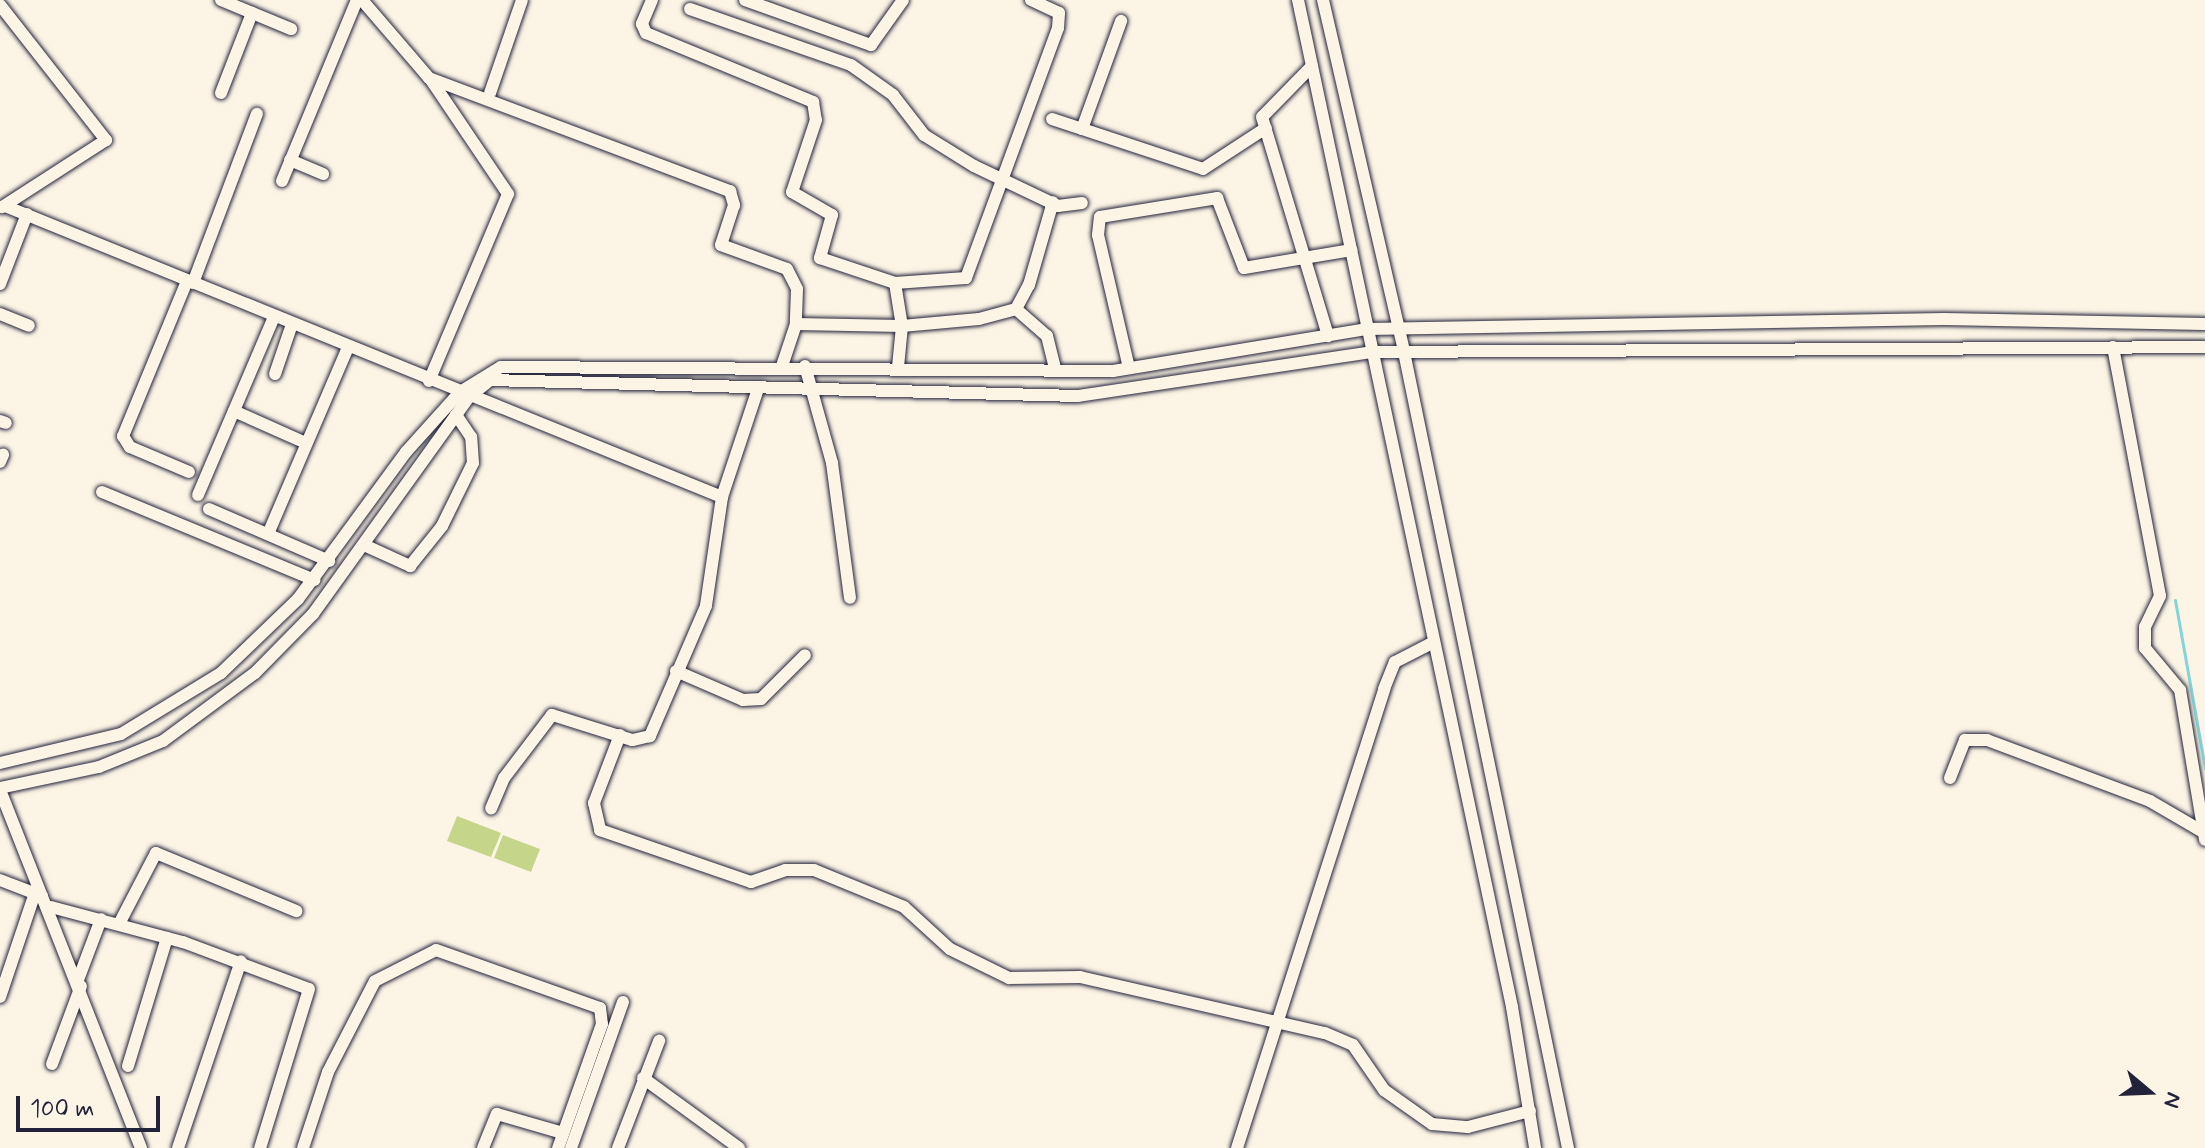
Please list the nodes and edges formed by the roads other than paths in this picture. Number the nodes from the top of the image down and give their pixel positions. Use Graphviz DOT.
graph roads {
  1 [pos="221,0"];
  2 [pos="360,0"];
  3 [pos="522,0"];
  4 [pos="652,0"];
  5 [pos="745,0"];
  6 [pos="903,0"];
  7 [pos="1031,0"];
  8 [pos="1298,0"];
  9 [pos="1323,0"];
  10 [pos="0,5"];
  11 [pos="690,9"];
  12 [pos="252,13"];
  13 [pos="1121,21"];
  14 [pos="291,29"];
  15 [pos="1312,66"];
  16 [pos="429,78"];
  17 [pos="221,93"];
  18 [pos="490,93"];
  19 [pos="257,114"];
  20 [pos="1052,119"];
  21 [pos="1266,128"];
  22 [pos="1082,129"];
  23 [pos="290,160"];
  24 [pos="323,174"];
  25 [pos="1006,179"];
  26 [pos="282,181"];
  27 [pos="1053,202"];
  28 [pos="1082,203"];
  29 [pos="2,207"];
  30 [pos="27,214"];
  31 [pos="1352,250"];
  32 [pos="1308,258"];
  33 [pos="190,282"];
  34 [pos="895,283"];
  35 [pos="0,284"];
  36 [pos="1016,309"];
  37 [pos="0,314"];
  38 [pos="274,317"];
  39 [pos="292,324"];
  40 [pos="796,324"];
  41 [pos="2205,324"];
  42 [pos="29,326"];
  43 [pos="902,326"];
  44 [pos="1368,329"];
  45 [pos="1394,331"];
  46 [pos="1328,336"];
  47 [pos="348,347"];
  48 [pos="2119,347"];
  49 [pos="2205,347"];
  50 [pos="1374,352"];
  51 [pos="1404,352"];
  52 [pos="782,366"];
  53 [pos="805,366"];
  54 [pos="898,367"];
  55 [pos="1129,368"];
  56 [pos="1055,369"];
  57 [pos="275,374"];
  58 [pos="429,381"];
  59 [pos="758,389"];
  60 [pos="813,391"];
  61 [pos="464,394"];
  62 [pos="234,411"];
  63 [pos="456,415"];
  64 [pos="306,443"];
  65 [pos="189,472"];
  66 [pos="102,492"];
  67 [pos="198,495"];
  68 [pos="722,497"];
  69 [pos="209,509"];
  70 [pos="268,534"];
  71 [pos="364,545"];
  72 [pos="329,561"];
  73 [pos="314,580"];
  74 [pos="850,598"];
  75 [pos="1432,643"];
  76 [pos="805,655"];
  77 [pos="676,671"];
  78 [pos="620,735"];
  79 [pos="0,763"];
  80 [pos="1950,778"];
  81 [pos="0,789"];
  82 [pos="491,808"];
  83 [pos="2205,835"];
  84 [pos="0,880"];
  85 [pos="44,899"];
  86 [pos="296,911"];
  87 [pos="101,919"];
  88 [pos="119,924"];
  89 [pos="167,938"];
  90 [pos="241,961"];
  91 [pos="79,983"];
  92 [pos="0,997"];
  93 [pos="623,1002"];
  94 [pos="1277,1025"];
  95 [pos="659,1041"];
  96 [pos="52,1064"];
  97 [pos="128,1066"];
  98 [pos="643,1078"];
  99 [pos="1530,1111"];
  100 [pos="563,1133"];
  101 [pos="141,1148"];
  102 [pos="178,1148"];
  103 [pos="260,1148"];
  104 [pos="303,1148"];
  105 [pos="483,1148"];
  106 [pos="558,1148"];
  107 [pos="571,1148"];
  108 [pos="618,1148"];
  109 [pos="739,1148"];
  110 [pos="1237,1148"];
  111 [pos="1535,1148"];
  112 [pos="1568,1148"];
  1 -- 12 [label="street"];
  2 -- 16 [label="street"];
  2 -- 23 [label="street"];
  3 -- 18 [label="street"];
  4 -- 34 [label="street"];
  5 -- 6 [label="street"];
  7 -- 25 [label="street"];
  8 -- 15 [label="street"];
  9 -- 45 [label="street"];
  10 -- 29 [label="street"];
  11 -- 25 [label="street"];
  12 -- 14 [label="street"];
  12 -- 17 [label="street"];
  13 -- 22 [label="street"];
  15 -- 21 [label="street"];
  15 -- 31 [label="street"];
  16 -- 40 [label="street"];
  16 -- 58 [label="street"];
  19 -- 33 [label="street"];
  20 -- 22 [label="street"];
  21 -- 22 [label="street"];
  21 -- 32 [label="street"];
  23 -- 24 [label="street"];
  23 -- 26 [label="street"];
  25 -- 27 [label="street"];
  25 -- 34 [label="street"];
  27 -- 28 [label="street"];
  27 -- 36 [label="street"];
  29 -- 30 [label="street"];
  30 -- 33 [label="street"];
  30 -- 35 [label="street"];
  31 -- 32 [label="street"];
  31 -- 44 [label="street"];
  32 -- 46 [label="street"];
  32 -- 55 [label="street"];
  33 -- 38 [label="street"];
  33 -- 65 [label="street"];
  34 -- 43 [label="street"];
  36 -- 43 [label="street"];
  36 -- 56 [label="street"];
  37 -- 42 [label="street"];
  38 -- 39 [label="street"];
  38 -- 62 [label="street"];
  39 -- 47 [label="street"];
  39 -- 57 [label="street"];
  40 -- 43 [label="street"];
  40 -- 52 [label="street"];
  41 -- 45 [label="street"];
  43 -- 54 [label="street"];
  44 -- 45 [label="street"];
  44 -- 46 [label="street"];
  44 -- 50 [label="street"];
  45 -- 51 [label="street"];
  46 -- 55 [label="street"];
  47 -- 58 [label="street"];
  47 -- 64 [label="street"];
  48 -- 49 [label="street"];
  48 -- 51 [label="street"];
  48 -- 83 [label="street"];
  50 -- 51 [label="street"];
  50 -- 60 [label="street"];
  50 -- 75 [label="street"];
  51 -- 112 [label="street"];
  52 -- 53 [label="street"];
  52 -- 61 [label="street"];
  53 -- 54 [label="street"];
  53 -- 60 [label="street"];
  54 -- 56 [label="street"];
  55 -- 56 [label="street"];
  58 -- 61 [label="street"];
  59 -- 60 [label="street"];
  59 -- 61 [label="street"];
  59 -- 68 [label="street"];
  60 -- 74 [label="street"];
  61 -- 63 [label="street"];
  61 -- 68 [label="street"];
  61 -- 72 [label="street"];
  62 -- 64 [label="street"];
  62 -- 67 [label="street"];
  63 -- 71 [label="street"];
  63 -- 71 [label="street"];
  64 -- 70 [label="street"];
  66 -- 73 [label="street"];
  68 -- 77 [label="street"];
  69 -- 70 [label="street"];
  70 -- 72 [label="street"];
  71 -- 81 [label="street"];
  72 -- 73 [label="street"];
  73 -- 79 [label="street"];
  75 -- 94 [label="street"];
  75 -- 99 [label="street"];
  76 -- 77 [label="street"];
  77 -- 78 [label="street"];
  78 -- 82 [label="street"];
  78 -- 94 [label="street"];
  80 -- 83 [label="street"];
  81 -- 85 [label="street"];
  84 -- 85 [label="street"];
  85 -- 87 [label="street"];
  85 -- 91 [label="street"];
  85 -- 92 [label="street"];
  86 -- 88 [label="street"];
  87 -- 88 [label="street"];
  87 -- 91 [label="street"];
  88 -- 89 [label="street"];
  89 -- 90 [label="street"];
  89 -- 97 [label="street"];
  90 -- 102 [label="street"];
  90 -- 103 [label="street"];
  91 -- 96 [label="street"];
  91 -- 101 [label="street"];
  93 -- 107 [label="street"];
  94 -- 99 [label="street"];
  94 -- 110 [label="street"];
  95 -- 98 [label="street"];
  98 -- 108 [label="street"];
  98 -- 109 [label="street"];
  99 -- 111 [label="street"];
  100 -- 104 [label="street"];
  100 -- 105 [label="street"];
  100 -- 106 [label="street"];
}
